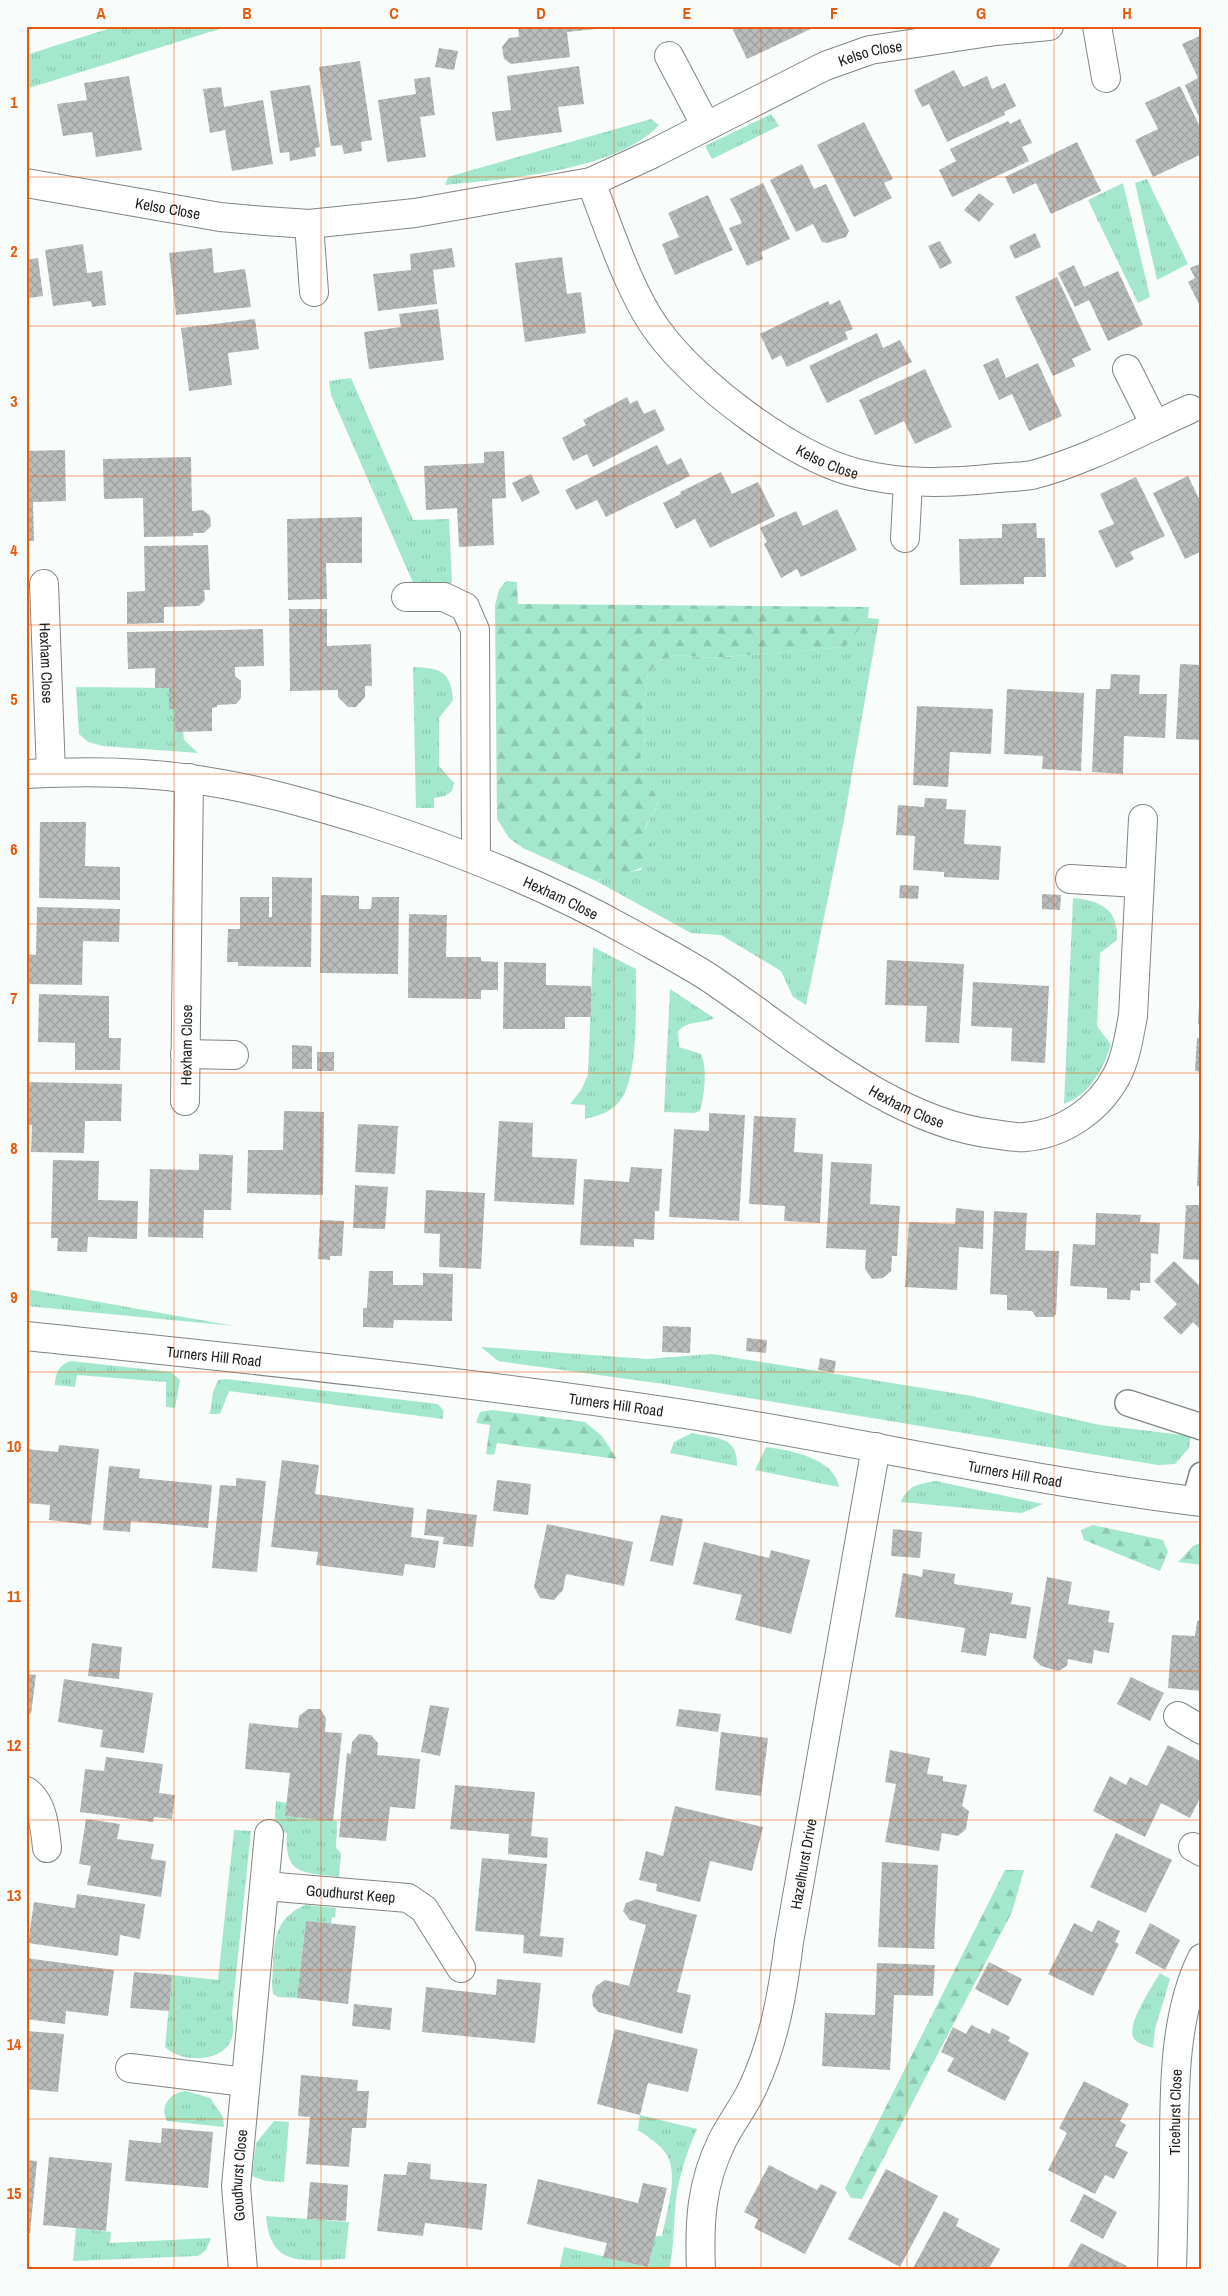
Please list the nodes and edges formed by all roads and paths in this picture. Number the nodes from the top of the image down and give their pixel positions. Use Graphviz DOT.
graph roads {
  1 [pos="1049,26"];
  2 [pos="1097,26"];
  3 [pos="669,56"];
  4 [pos="1106,78"];
  5 [pos="706,126"];
  6 [pos="591,182"];
  7 [pos="26,183"];
  8 [pos="309,224"];
  9 [pos="314,292"];
  10 [pos="1127,369"];
  11 [pos="1190,408"];
  12 [pos="1155,425"];
  13 [pos="908,482"];
  14 [pos="905,538"];
  15 [pos="44,584"];
  16 [pos="406,597"];
  17 [pos="39,773"];
  18 [pos="189,778"];
  19 [pos="1143,819"];
  20 [pos="476,858"];
  21 [pos="1070,879"];
  22 [pos="1138,883"];
  23 [pos="185,1054"];
  24 [pos="234,1055"];
  25 [pos="184,1101"];
  26 [pos="26,1336"];
  27 [pos="1128,1403"];
  28 [pos="1202,1428"];
  29 [pos="876,1446"];
  30 [pos="1202,1475"];
  31 [pos="1198,1502"];
  32 [pos="1178,1716"];
  33 [pos="1202,1730"];
  34 [pos="26,1791"];
  35 [pos="269,1834"];
  36 [pos="47,1848"];
  37 [pos="266,1886"];
  38 [pos="1202,1958"];
  39 [pos="460,1968"];
  40 [pos="130,2068"];
  41 [pos="245,2082"];
  42 [pos="243,2270"];
  43 [pos="701,2270"];
  44 [pos="1172,2270"];
  1 -- 5 [label="street, Kelso Close"];
  2 -- 4 [label="street"];
  3 -- 5 [label="street"];
  5 -- 6 [label="street, Kelso Close"];
  6 -- 8 [label="street, Kelso Close"];
  6 -- 13 [label="street, Kelso Close"];
  7 -- 8 [label="street, Kelso Close"];
  8 -- 9 [label="street"];
  10 -- 12 [label="street"];
  11 -- 12 [label="street, Kelso Close"];
  12 -- 13 [label="street, Kelso Close"];
  13 -- 14 [label="street"];
  15 -- 17 [label="street, Hexham Close"];
  16 -- 20 [label="street"];
  17 -- 18 [label="street, Hexham Close"];
  18 -- 20 [label="street, Hexham Close"];
  18 -- 23 [label="street, Hexham Close"];
  19 -- 22 [label="street, Hexham Close"];
  20 -- 22 [label="street, Hexham Close"];
  21 -- 22 [label="street"];
  23 -- 24 [label="street"];
  23 -- 25 [label="street, Hexham Close"];
  26 -- 29 [label="street, Turners Hill Road"];
  27 -- 28 [label="lane"];
  29 -- 31 [label="street, Turners Hill Road"];
  29 -- 43 [label="street, Hazelhurst Drive"];
  30 -- 31 [label="lane"];
  32 -- 33 [label="street"];
  34 -- 36 [label="street"];
  35 -- 37 [label="street"];
  37 -- 39 [label="street, Goudhurst Keep"];
  37 -- 41 [label="street, Goudhurst Close"];
  38 -- 44 [label="street, Ticehurst Close"];
  40 -- 41 [label="street"];
  41 -- 42 [label="street, Goudhurst Close"];
}
